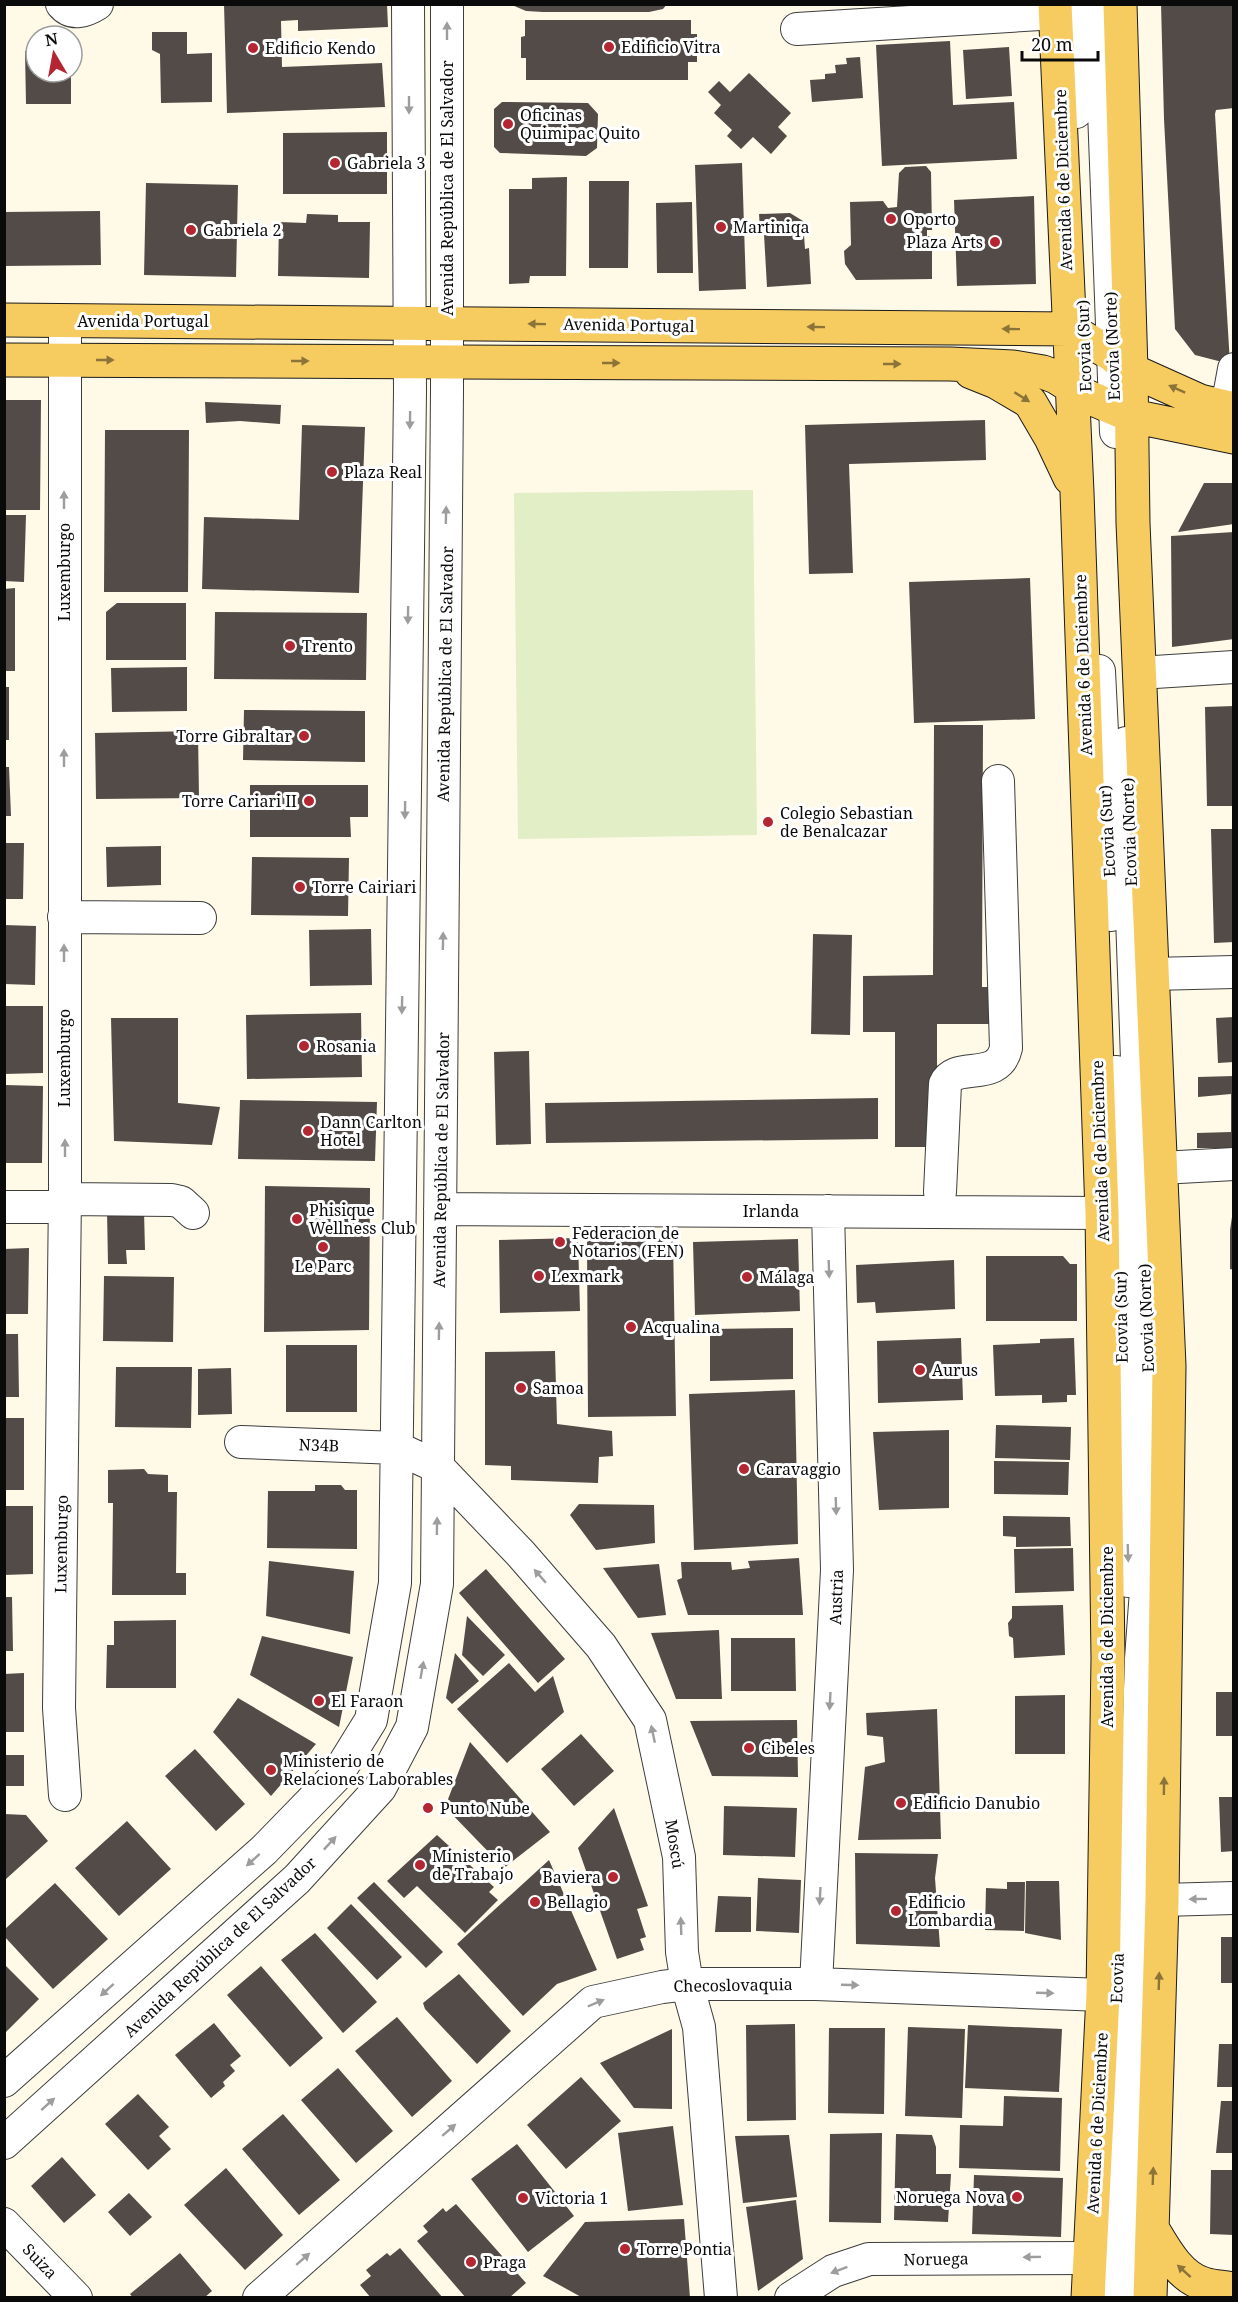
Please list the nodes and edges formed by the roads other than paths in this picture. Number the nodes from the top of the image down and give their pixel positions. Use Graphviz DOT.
graph roads {
  1 [pos="62,4"];
  2 [pos="97,4"];
  3 [pos="408,4"];
  4 [pos="447,4"];
  5 [pos="1100,4"];
  6 [pos="1120,4"];
  7 [pos="1061,7"];
  8 [pos="797,29"];
  9 [pos="4,320"];
  10 [pos="65,321"];
  11 [pos="410,323"];
  12 [pos="447,323"];
  13 [pos="1099,348"];
  14 [pos="4,360"];
  15 [pos="64,360"];
  16 [pos="410,362"];
  17 [pos="448,362"];
  18 [pos="950,364"];
  19 [pos="1233,369"];
  20 [pos="1101,402"];
  21 [pos="1228,408"];
  22 [pos="1233,437"];
  23 [pos="1077,492"];
  24 [pos="1233,667"];
  25 [pos="1139,673"];
  26 [pos="998,781"];
  27 [pos="64,917"];
  28 [pos="200,918"];
  29 [pos="1233,972"];
  30 [pos="1152,974"];
  31 [pos="1233,1164"];
  32 [pos="1161,1168"];
  33 [pos="940,1192"];
  34 [pos="64,1203"];
  35 [pos="4,1207"];
  36 [pos="440,1209"];
  37 [pos="828,1211"];
  38 [pos="193,1213"];
  39 [pos="1102,1213"];
  40 [pos="241,1442"];
  41 [pos="397,1448"];
  42 [pos="438,1467"];
  43 [pos="1135,1659"];
  44 [pos="65,1796"];
  45 [pos="1233,1898"];
  46 [pos="1162,1900"];
  47 [pos="687,1984"];
  48 [pos="816,1984"];
  49 [pos="1103,1995"];
  50 [pos="4,2081"];
  51 [pos="4,2143"];
  52 [pos="4,2224"];
  53 [pos="1152,2228"];
  54 [pos="1090,2258"];
  55 [pos="1229,2291"];
  56 [pos="76,2298"];
  57 [pos="259,2298"];
  58 [pos="721,2298"];
  59 [pos="791,2298"];
  60 [pos="1088,2298"];
  61 [pos="1106,2298"];
  62 [pos="1120,2298"];
  63 [pos="1150,2298"];
  1 -- 2 [label="street"];
  3 -- 11 [label="street, one-way"];
  12 -- 4 [label="street, Avenida República de El Salvador, one-way"];
  5 -- 13 [label="street, Ecovia (Norte)"];
  6 -- 13 [label="main road, Avenida 6 de Diciembre"];
  7 -- 8 [label="street"];
  7 -- 13 [label="main road, Avenida 6 de Diciembre"];
  9 -- 10 [label="main road, Avenida Portugal"];
  10 -- 11 [label="main road, Avenida Portugal"];
  10 -- 15 [label="street, Luxemburgo"];
  11 -- 12 [label="main road, Avenida Portugal"];
  11 -- 16 [label="street"];
  13 -- 12 [label="main road, Avenida Portugal, one-way"];
  12 -- 17 [label="street, Avenida República de El Salvador"];
  13 -- 20 [label="main road, Avenida 6 de Diciembre"];
  13 -- 20 [label="main road, Avenida 6 de Diciembre"];
  21 -- 13 [label="main road, Avenida Portugal, one-way"];
  14 -- 15 [label="main road"];
  15 -- 16 [label="main road, one-way"];
  27 -- 15 [label="street, Luxemburgo, one-way"];
  16 -- 17 [label="main road"];
  16 -- 41 [label="street, one-way"];
  17 -- 18 [label="main road, one-way"];
  36 -- 17 [label="street, Avenida República de El Salvador, one-way"];
  18 -- 20 [label="main road"];
  18 -- 23 [label="main road, one-way"];
  19 -- 21 [label="street"];
  20 -- 22 [label="main road"];
  20 -- 23 [label="main road, Avenida 6 de Diciembre"];
  20 -- 25 [label="main road, Avenida 6 de Diciembre"];
  20 -- 43 [label="street, Ecovia (Sur)"];
  23 -- 39 [label="main road, Avenida 6 de Diciembre"];
  24 -- 25 [label="street"];
  25 -- 30 [label="main road, Avenida 6 de Diciembre"];
  26 -- 33 [label="street"];
  27 -- 28 [label="street"];
  34 -- 27 [label="street, Luxemburgo, one-way"];
  29 -- 30 [label="street"];
  30 -- 32 [label="main road, Avenida 6 de Diciembre"];
  31 -- 32 [label="street"];
  46 -- 32 [label="main road, Avenida 6 de Diciembre, one-way"];
  34 -- 35 [label="street"];
  34 -- 38 [label="street"];
  34 -- 44 [label="street, Luxemburgo"];
  36 -- 37 [label="street, Irlanda"];
  42 -- 36 [label="street, Avenida República de El Salvador, one-way"];
  37 -- 39 [label="street, Irlanda"];
  37 -- 48 [label="street, Austria, one-way"];
  39 -- 49 [label="main road, Avenida 6 de Diciembre"];
  40 -- 41 [label="street, N34B"];
  41 -- 42 [label="street"];
  41 -- 50 [label="street, one-way"];
  47 -- 42 [label="street, Moscú, one-way"];
  51 -- 42 [label="street, Avenida República de El Salvador, one-way"];
  43 -- 61 [label="street, Ecovia"];
  43 -- 62 [label="street, Ecovia"];
  45 -- 46 [label="street, one-way"];
  53 -- 46 [label="main road, Avenida 6 de Diciembre, one-way"];
  47 -- 48 [label="street, Checoslovaquia"];
  57 -- 47 [label="street, Checoslovaquia, one-way"];
  47 -- 58 [label="street, Moscú"];
  48 -- 49 [label="street, Checoslovaquia, one-way"];
  49 -- 54 [label="main road, Avenida 6 de Diciembre"];
  52 -- 56 [label="street, Suiza"];
  55 -- 53 [label="main road, one-way"];
  53 -- 63 [label="main road, Avenida 6 de Diciembre"];
  54 -- 59 [label="street, Noruega, one-way"];
  54 -- 60 [label="main road, Avenida 6 de Diciembre"];
}
